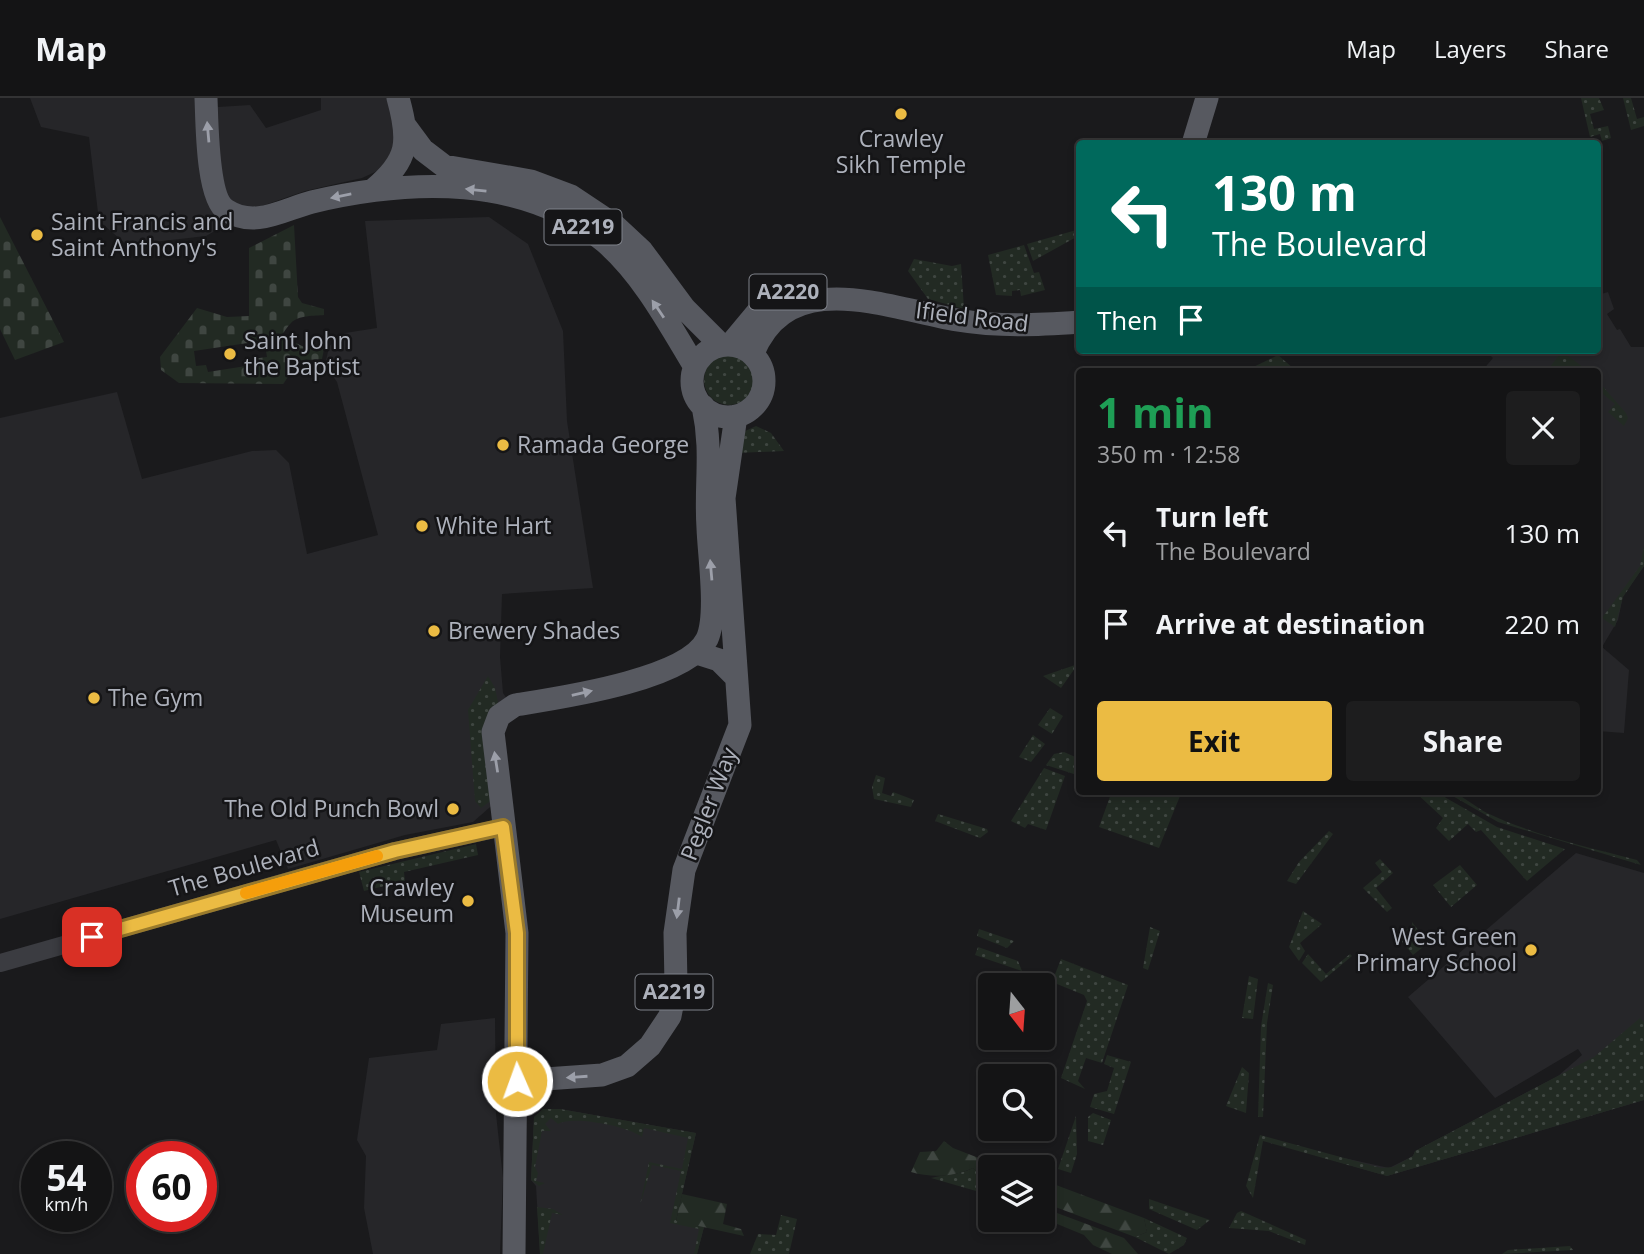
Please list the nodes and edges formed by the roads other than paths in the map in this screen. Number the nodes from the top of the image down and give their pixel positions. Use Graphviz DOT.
graph roads {
  1 [pos="206,98"];
  2 [pos="398,98"];
  3 [pos="1207,98"];
  4 [pos="406,127"];
  5 [pos="1194,140"];
  6 [pos="374,190"];
  7 [pos="864,302"];
  8 [pos="1076,322"];
  9 [pos="725,345"];
  10 [pos="753,353"];
  11 [pos="695,367"];
  12 [pos="703,406"];
  13 [pos="736,416"];
  14 [pos="697,653"];
  15 [pos="736,677"];
  16 [pos="503,827"];
  17 [pos="0,963"];
  18 [pos="517,1081"];
  19 [pos="514,1254"];
  6 -- 1 [label="main road, A2219, one-way"];
  2 -- 4 [label="main road, A2219"];
  3 -- 5 [label="main road"];
  4 -- 6 [label="main road, A2219"];
  4 -- 9 [label="main road, A2219"];
  11 -- 6 [label="main road, A2219, one-way"];
  7 -- 8 [label="main road, Ifield Road / A2220"];
  7 -- 9 [label="main road, Ifield Road / A2220"];
  7 -- 10 [label="main road, Ifield Road / A2220"];
  9 -- 10 [label="main road"];
  9 -- 11 [label="main road"];
  10 -- 13 [label="main road"];
  11 -- 12 [label="main road"];
  12 -- 13 [label="main road"];
  14 -- 12 [label="main road, one-way"];
  13 -- 15 [label="main road, Pegler Way / A2219"];
  14 -- 15 [label="main road"];
  16 -- 14 [label="main road, one-way"];
  15 -- 18 [label="main road, Pegler Way / A2219, one-way"];
  16 -- 17 [label="street, The Boulevard"];
  16 -- 18 [label="main road"];
  18 -- 19 [label="main road"];
}
